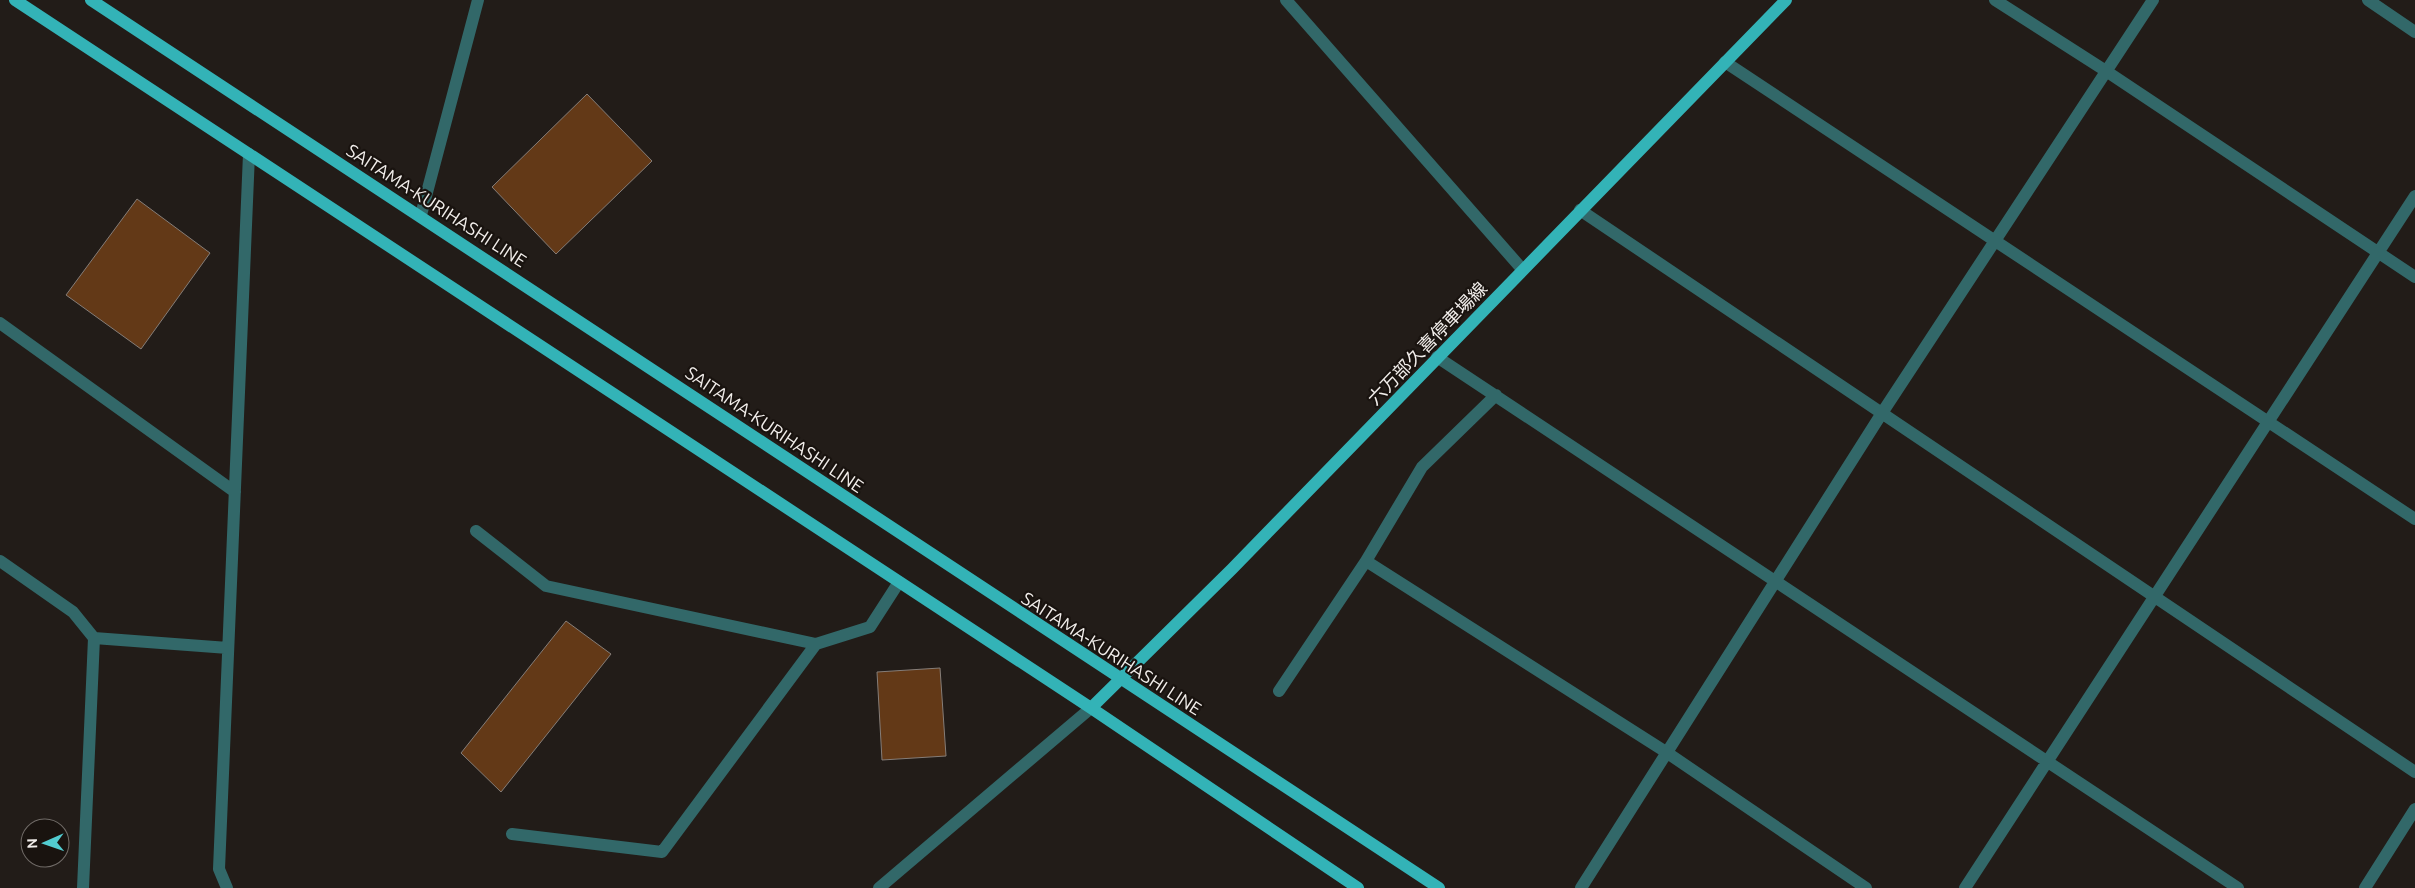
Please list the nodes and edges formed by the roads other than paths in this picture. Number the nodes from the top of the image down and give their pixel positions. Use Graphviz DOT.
graph roads {
  1 [pos="15,0"];
  2 [pos="91,0"];
  3 [pos="478,0"];
  4 [pos="1286,0"];
  5 [pos="1786,0"];
  6 [pos="1995,0"];
  7 [pos="2153,0"];
  8 [pos="2368,0"];
  9 [pos="2415,32"];
  10 [pos="1725,62"];
  11 [pos="2106,71"];
  12 [pos="248,154"];
  13 [pos="2415,196"];
  14 [pos="1580,210"];
  15 [pos="421,215"];
  16 [pos="1995,241"];
  17 [pos="2378,252"];
  18 [pos="1522,269"];
  19 [pos="2415,277"];
  20 [pos="0,323"];
  21 [pos="1437,357"];
  22 [pos="1496,395"];
  23 [pos="1882,413"];
  24 [pos="2268,422"];
  25 [pos="235,492"];
  26 [pos="2415,519"];
  27 [pos="476,531"];
  28 [pos="0,561"];
  29 [pos="1366,561"];
  30 [pos="1775,581"];
  31 [pos="899,582"];
  32 [pos="2155,597"];
  33 [pos="94,638"];
  34 [pos="816,644"];
  35 [pos="228,648"];
  36 [pos="1120,681"];
  37 [pos="1279,691"];
  38 [pos="1091,708"];
  39 [pos="1666,752"];
  40 [pos="2048,761"];
  41 [pos="2415,772"];
  42 [pos="2415,809"];
  43 [pos="512,834"];
  44 [pos="84,888"];
  45 [pos="227,888"];
  46 [pos="879,888"];
  47 [pos="1358,888"];
  48 [pos="1439,888"];
  49 [pos="1581,888"];
  50 [pos="1866,888"];
  51 [pos="1966,888"];
  52 [pos="2238,888"];
  53 [pos="2365,888"];
  1 -- 12 [label="main road"];
  2 -- 15 [label="main road, SAITAMA-KURIHASHI LINE"];
  3 -- 15 [label="street"];
  4 -- 18 [label="street"];
  5 -- 10 [label="main road, 六万部久喜停車場線"];
  6 -- 11 [label="street"];
  7 -- 11 [label="street"];
  8 -- 9 [label="street"];
  10 -- 14 [label="main road, 六万部久喜停車場線"];
  10 -- 16 [label="street"];
  11 -- 16 [label="street"];
  11 -- 17 [label="street"];
  12 -- 25 [label="street"];
  12 -- 31 [label="main road"];
  13 -- 17 [label="street"];
  14 -- 18 [label="main road, 六万部久喜停車場線"];
  14 -- 23 [label="street"];
  15 -- 36 [label="main road, SAITAMA-KURIHASHI LINE"];
  16 -- 23 [label="street"];
  16 -- 24 [label="street"];
  17 -- 19 [label="street"];
  17 -- 24 [label="street"];
  18 -- 21 [label="main road, 六万部久喜停車場線"];
  20 -- 25 [label="street"];
  21 -- 22 [label="street"];
  21 -- 36 [label="main road, 六万部久喜停車場線"];
  22 -- 29 [label="street"];
  22 -- 30 [label="street"];
  23 -- 30 [label="street"];
  23 -- 32 [label="street"];
  24 -- 26 [label="street"];
  24 -- 32 [label="street"];
  25 -- 35 [label="street"];
  27 -- 34 [label="street"];
  28 -- 33 [label="street"];
  29 -- 37 [label="street"];
  29 -- 39 [label="street"];
  30 -- 39 [label="street"];
  30 -- 40 [label="street"];
  31 -- 34 [label="street"];
  31 -- 38 [label="main road"];
  32 -- 40 [label="street"];
  32 -- 41 [label="street"];
  33 -- 35 [label="street"];
  33 -- 44 [label="street"];
  34 -- 43 [label="street"];
  35 -- 45 [label="street"];
  36 -- 38 [label="main road, 六万部久喜停車場線"];
  36 -- 48 [label="main road, SAITAMA-KURIHASHI LINE"];
  38 -- 46 [label="street"];
  38 -- 47 [label="main road"];
  39 -- 49 [label="street"];
  39 -- 50 [label="street"];
  40 -- 51 [label="street"];
  40 -- 52 [label="street"];
  42 -- 53 [label="street"];
}
